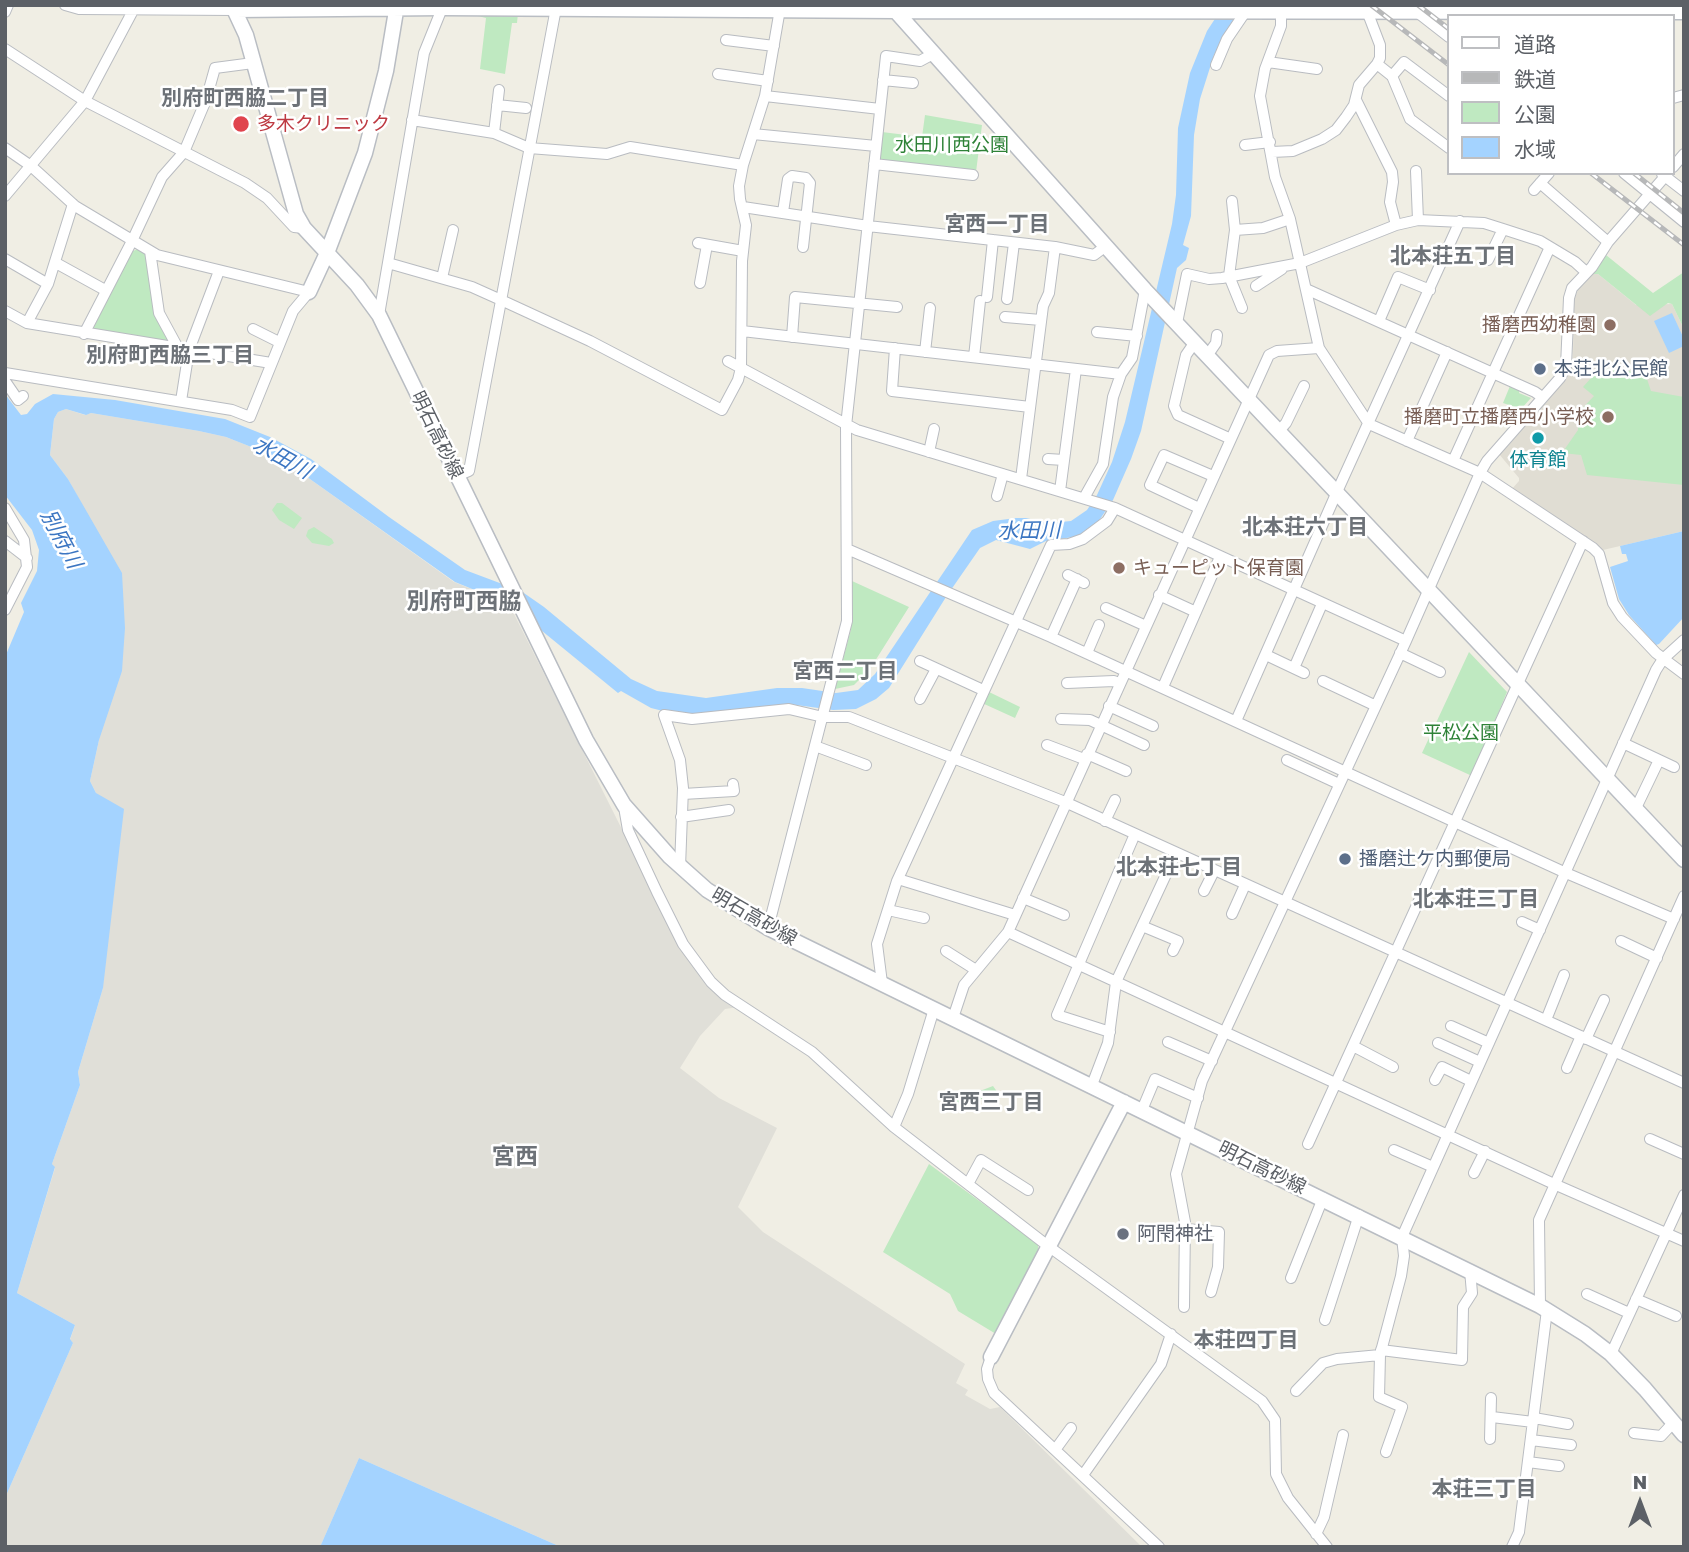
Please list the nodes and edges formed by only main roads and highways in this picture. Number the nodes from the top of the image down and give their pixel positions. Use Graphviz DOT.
graph roads {
  1 [pos="443,6"];
  2 [pos="234,7"];
  3 [pos="397,7"];
  4 [pos="556,7"];
  5 [pos="893,8"];
  6 [pos="1683,8"];
  7 [pos="1533,9"];
  8 [pos="1456,11"];
  9 [pos="1586,14"];
  10 [pos="1623,14"];
  11 [pos="327,253"];
  12 [pos="309,292"];
  13 [pos="1684,860"];
  14 [pos="1124,1102"];
  15 [pos="991,1357"];
  16 [pos="1684,1435"];
  1 -- 3 [label="main road"];
  1 -- 4 [label="main road"];
  2 -- 3 [label="main road"];
  2 -- 11 [label="main road, 明石高砂線"];
  3 -- 11 [label="main road"];
  4 -- 5 [label="main road"];
  5 -- 8 [label="main road"];
  5 -- 13 [label="main road"];
  6 -- 10 [label="main road"];
  7 -- 8 [label="main road"];
  7 -- 9 [label="main road"];
  9 -- 10 [label="main road"];
  11 -- 12 [label="main road"];
  11 -- 14 [label="main road, 明石高砂線"];
  14 -- 15 [label="main road"];
  14 -- 16 [label="main road, 明石高砂線"];
}
